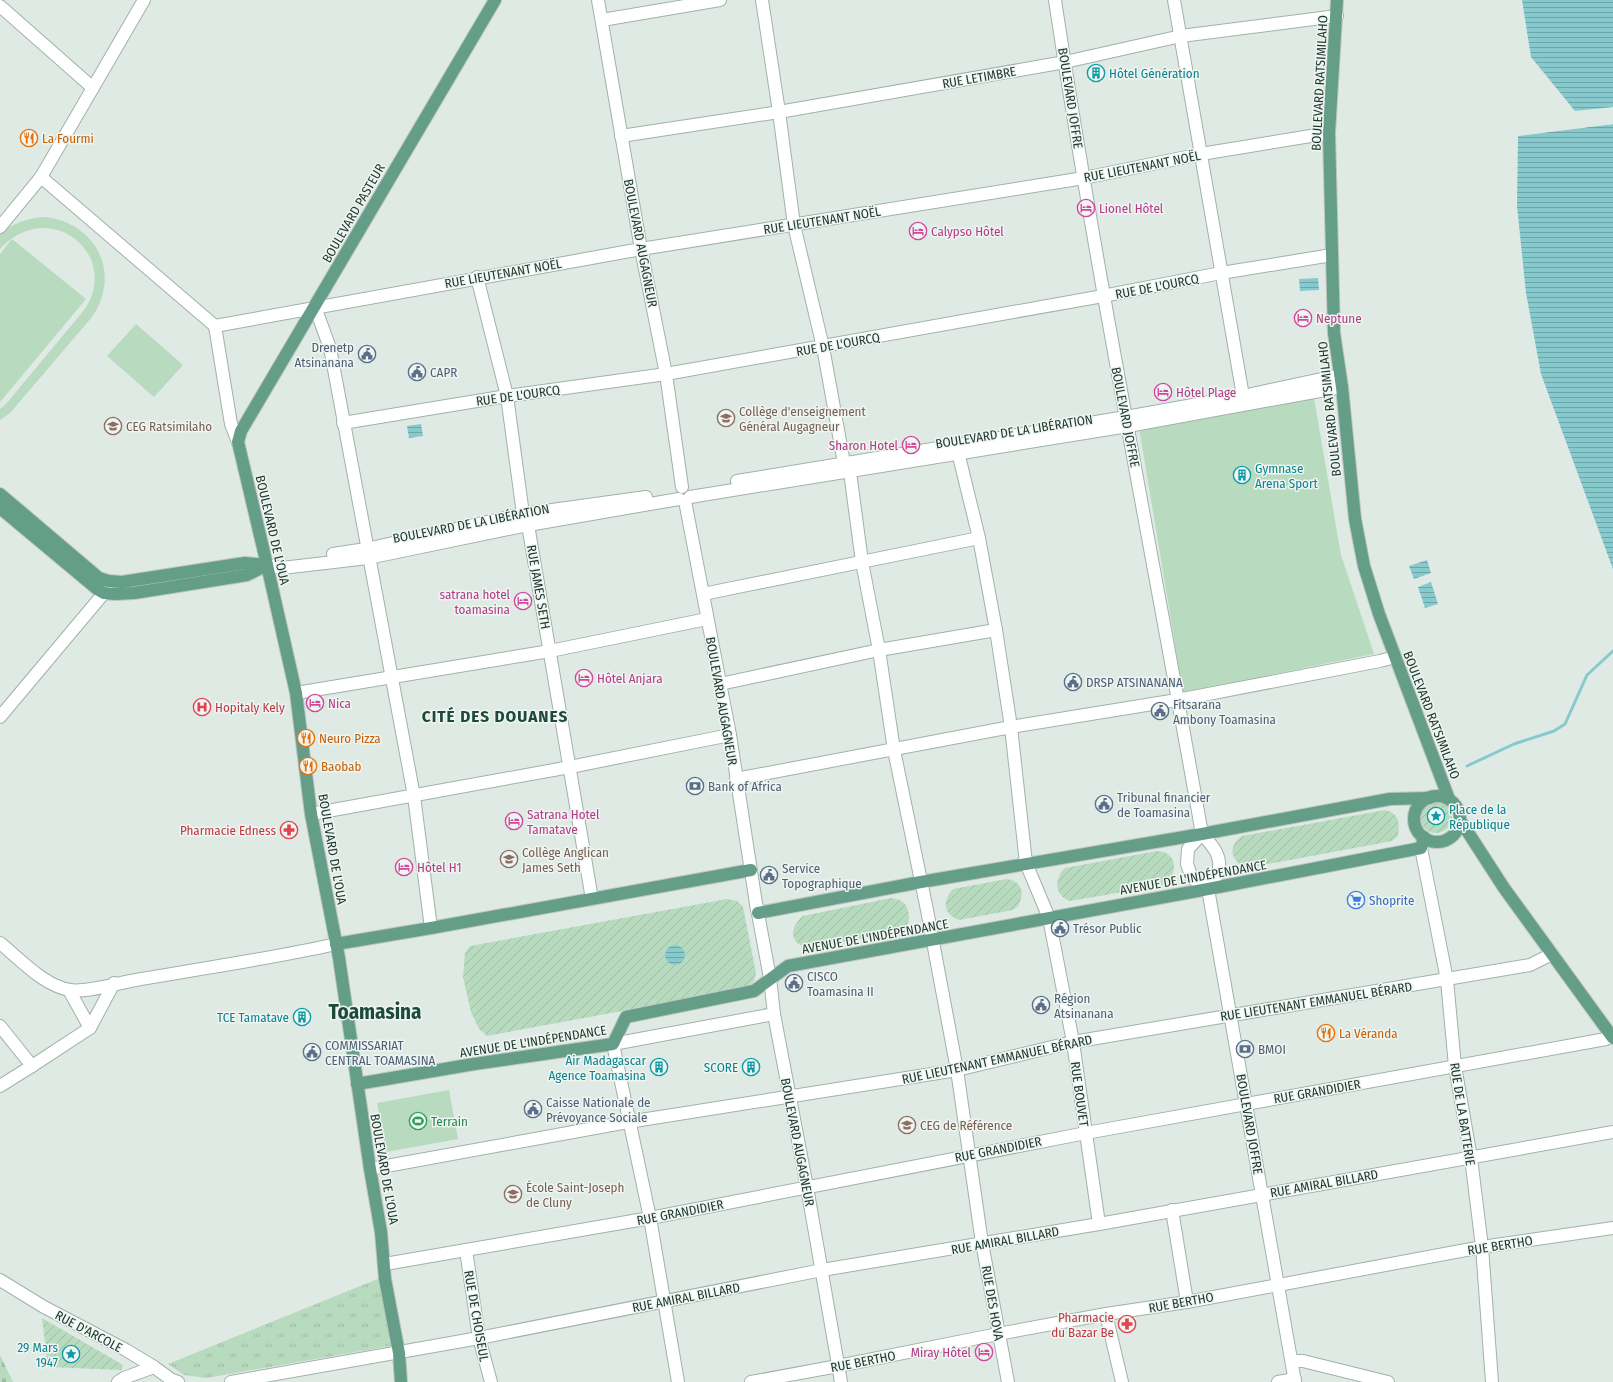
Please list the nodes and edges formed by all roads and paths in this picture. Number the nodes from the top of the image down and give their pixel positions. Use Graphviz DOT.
graph roads {
  1 [pos="144,0"];
  2 [pos="495,0"];
  3 [pos="598,0"];
  4 [pos="720,0"];
  5 [pos="762,0"];
  6 [pos="1055,0"];
  7 [pos="1174,0"];
  8 [pos="1337,0"];
  9 [pos="0,6"];
  10 [pos="1337,16"];
  11 [pos="602,20"];
  12 [pos="1181,36"];
  13 [pos="1064,62"];
  14 [pos="93,88"];
  15 [pos="779,112"];
  16 [pos="1329,133"];
  17 [pos="621,136"];
  18 [pos="1201,154"];
  19 [pos="41,177"];
  20 [pos="1084,178"];
  21 [pos="794,225"];
  22 [pos="0,227"];
  23 [pos="641,249"];
  24 [pos="1332,255"];
  25 [pos="1220,273"];
  26 [pos="477,277"];
  27 [pos="1103,296"];
  28 [pos="315,306"];
  29 [pos="215,326"];
  30 [pos="823,347"];
  31 [pos="666,374"];
  32 [pos="1340,374"];
  33 [pos="1342,387"];
  34 [pos="507,396"];
  35 [pos="1243,396"];
  36 [pos="1127,422"];
  37 [pos="343,423"];
  38 [pos="238,442"];
  39 [pos="957,449"];
  40 [pos="847,467"];
  41 [pos="0,494"];
  42 [pos="684,494"];
  43 [pos="0,508"];
  44 [pos="525,520"];
  45 [pos="979,538"];
  46 [pos="367,553"];
  47 [pos="862,562"];
  48 [pos="268,565"];
  49 [pos="106,587"];
  50 [pos="703,594"];
  51 [pos="707,619"];
  52 [pos="996,630"];
  53 [pos="879,650"];
  54 [pos="550,651"];
  55 [pos="1395,657"];
  56 [pos="391,678"];
  57 [pos="720,684"];
  58 [pos="296,693"];
  59 [pos="1177,700"];
  60 [pos="0,717"];
  61 [pos="1011,727"];
  62 [pos="730,735"];
  63 [pos="894,750"];
  64 [pos="570,767"];
  65 [pos="736,779"];
  66 [pos="414,796"];
  67 [pos="1430,798"];
  68 [pos="1449,799"];
  69 [pos="311,814"];
  70 [pos="1460,820"];
  71 [pos="1202,834"];
  72 [pos="1422,843"];
  73 [pos="1026,864"];
  74 [pos="751,870"];
  75 [pos="921,882"];
  76 [pos="1208,889"];
  77 [pos="592,899"];
  78 [pos="757,908"];
  79 [pos="1049,918"];
  80 [pos="431,928"];
  81 [pos="932,940"];
  82 [pos="0,943"];
  83 [pos="336,944"];
  84 [pos="1552,954"];
  85 [pos="770,978"];
  86 [pos="1447,980"];
  87 [pos="114,983"];
  88 [pos="69,990"];
  89 [pos="774,1014"];
  90 [pos="1231,1015"];
  91 [pos="0,1026"];
  92 [pos="90,1028"];
  93 [pos="1612,1037"];
  94 [pos="1073,1042"];
  95 [pos="613,1044"];
  96 [pos="32,1066"];
  97 [pos="1455,1066"];
  98 [pos="957,1070"];
  99 [pos="357,1084"];
  100 [pos="0,1086"];
  101 [pos="789,1098"];
  102 [pos="1246,1103"];
  103 [pos="628,1122"];
  104 [pos="1613,1132"];
  105 [pos="1086,1133"];
  106 [pos="969,1155"];
  107 [pos="1471,1158"];
  108 [pos="370,1169"];
  109 [pos="807,1187"];
  110 [pos="1262,1194"];
  111 [pos="1172,1210"];
  112 [pos="650,1218"];
  113 [pos="1099,1224"];
  114 [pos="1613,1228"];
  115 [pos="982,1243"];
  116 [pos="1482,1247"];
  117 [pos="466,1250"];
  118 [pos="384,1264"];
  119 [pos="822,1270"];
  120 [pos="0,1280"];
  121 [pos="1278,1285"];
  122 [pos="663,1302"];
  123 [pos="1187,1302"];
  124 [pos="1106,1314"];
  125 [pos="998,1334"];
  126 [pos="479,1338"];
  127 [pos="399,1353"];
  128 [pos="1292,1361"];
  129 [pos="838,1366"];
  130 [pos="154,1367"];
  131 [pos="1295,1380"];
  132 [pos="118,1382"];
  133 [pos="178,1382"];
  134 [pos="232,1382"];
  135 [pos="401,1382"];
  136 [pos="490,1382"];
  137 [pos="678,1382"];
  138 [pos="751,1382"];
  139 [pos="841,1382"];
  140 [pos="1008,1382"];
  141 [pos="1122,1382"];
  142 [pos="1278,1382"];
  143 [pos="1388,1382"];
  144 [pos="1492,1382"];
  1 -- 14 [label="street"];
  2 -- 28 [label="main road, BOULEVARD PASTEUR"];
  3 -- 11 [label="street, BOULEVARD AUGAGNEUR"];
  4 -- 11 [label="street"];
  5 -- 15 [label="street, RUE DES HOVA"];
  6 -- 13 [label="street, BOULEVARD JOFFRE"];
  7 -- 12 [label="street"];
  8 -- 10 [label="main road, BOULEVARD RATSIMILAHO"];
  9 -- 14 [label="street"];
  10 -- 12 [label="street, RUE LETIMBRE"];
  10 -- 16 [label="main road, BOULEVARD RATSIMILAHO"];
  11 -- 17 [label="street, BOULEVARD AUGAGNEUR"];
  12 -- 13 [label="street, RUE LETIMBRE"];
  12 -- 18 [label="street"];
  13 -- 15 [label="street, RUE LETIMBRE"];
  13 -- 20 [label="street, BOULEVARD JOFFRE"];
  14 -- 19 [label="street"];
  15 -- 17 [label="street, RUE LETIMBRE"];
  15 -- 21 [label="street, RUE DES HOVA"];
  16 -- 18 [label="street, RUE LIEUTENANT NOËL"];
  16 -- 24 [label="main road, BOULEVARD RATSIMILAHO"];
  17 -- 23 [label="street, BOULEVARD AUGAGNEUR"];
  18 -- 20 [label="street, RUE LIEUTENANT NOËL"];
  18 -- 25 [label="street"];
  19 -- 22 [label="street"];
  19 -- 29 [label="street"];
  20 -- 21 [label="street, RUE LIEUTENANT NOËL"];
  20 -- 27 [label="street, BOULEVARD JOFFRE"];
  21 -- 23 [label="street, RUE LIEUTENANT NOËL"];
  21 -- 30 [label="street, RUE DES HOVA"];
  23 -- 26 [label="street, RUE LIEUTENANT NOËL"];
  23 -- 31 [label="street, BOULEVARD AUGAGNEUR"];
  24 -- 25 [label="street, RUE DE L'OURCQ"];
  24 -- 32 [label="main road, BOULEVARD RATSIMILAHO"];
  25 -- 27 [label="street, RUE DE L'OURCQ"];
  25 -- 35 [label="street"];
  26 -- 28 [label="street, RUE LIEUTENANT NOËL"];
  26 -- 34 [label="street, RUE JAMES SETH"];
  27 -- 30 [label="street, RUE DE L'OURCQ"];
  27 -- 36 [label="street, BOULEVARD JOFFRE"];
  28 -- 29 [label="street, RUE LIEUTENANT NOËL"];
  28 -- 37 [label="street"];
  28 -- 38 [label="main road, BOULEVARD PASTEUR"];
  29 -- 38 [label="street, BOULEVARD DE L'OUA"];
  30 -- 31 [label="street, RUE DE L'OURCQ"];
  30 -- 40 [label="street, RUE DES HOVA"];
  31 -- 34 [label="street, RUE DE L'OURCQ"];
  31 -- 42 [label="street, BOULEVARD AUGAGNEUR"];
  32 -- 33 [label="main road, BOULEVARD RATSIMILAHO"];
  32 -- 35 [label="street, BOULEVARD DE LA LIBÉRATION"];
  33 -- 36 [label="street, BOULEVARD DE LA LIBÉRATION"];
  33 -- 55 [label="main road, BOULEVARD RATSIMILAHO"];
  34 -- 37 [label="street, RUE DE L'OURCQ"];
  34 -- 44 [label="street, RUE JAMES SETH"];
  35 -- 36 [label="street, BOULEVARD DE LA LIBÉRATION"];
  36 -- 39 [label="street, BOULEVARD DE LA LIBÉRATION"];
  36 -- 59 [label="street, BOULEVARD JOFFRE"];
  37 -- 46 [label="street"];
  38 -- 48 [label="main road, BOULEVARD DE L'OUA"];
  39 -- 40 [label="street, BOULEVARD DE LA LIBÉRATION"];
  39 -- 45 [label="street, RUE BOUVET"];
  40 -- 42 [label="street, BOULEVARD DE LA LIBÉRATION"];
  40 -- 47 [label="street, RUE DES HOVA"];
  41 -- 49 [label="main road"];
  42 -- 44 [label="street, BOULEVARD DE LA LIBÉRATION"];
  42 -- 50 [label="street, BOULEVARD AUGAGNEUR"];
  43 -- 49 [label="main road"];
  44 -- 46 [label="street, BOULEVARD DE LA LIBÉRATION"];
  44 -- 54 [label="street, RUE JAMES SETH"];
  45 -- 47 [label="street"];
  45 -- 52 [label="street, RUE BOUVET"];
  46 -- 48 [label="street, BOULEVARD DE LA LIBÉRATION"];
  46 -- 56 [label="street"];
  47 -- 50 [label="street"];
  47 -- 53 [label="street, RUE DES HOVA"];
  48 -- 49 [label="main road, BOULEVARD DE LA LIBÉRATION"];
  48 -- 58 [label="main road, BOULEVARD DE L'OUA"];
  49 -- 60 [label="street"];
  50 -- 51 [label="street, BOULEVARD AUGAGNEUR"];
  51 -- 54 [label="street"];
  51 -- 57 [label="street, BOULEVARD AUGAGNEUR"];
  52 -- 53 [label="street"];
  52 -- 61 [label="street, RUE BOUVET"];
  53 -- 57 [label="street"];
  53 -- 63 [label="street, RUE DES HOVA"];
  54 -- 56 [label="street"];
  54 -- 64 [label="street, RUE JAMES SETH"];
  55 -- 59 [label="street"];
  55 -- 68 [label="main road, BOULEVARD RATSIMILAHO"];
  56 -- 58 [label="street"];
  56 -- 66 [label="street"];
  57 -- 62 [label="street, BOULEVARD AUGAGNEUR"];
  58 -- 69 [label="main road, BOULEVARD DE L'OUA"];
  59 -- 61 [label="street"];
  59 -- 71 [label="street, BOULEVARD JOFFRE"];
  61 -- 63 [label="street"];
  61 -- 73 [label="street, RUE BOUVET"];
  62 -- 64 [label="street"];
  62 -- 65 [label="street, BOULEVARD AUGAGNEUR"];
  63 -- 65 [label="street"];
  63 -- 75 [label="street, RUE DES HOVA"];
  64 -- 66 [label="street"];
  64 -- 77 [label="street, RUE JAMES SETH"];
  65 -- 74 [label="street, BOULEVARD AUGAGNEUR"];
  66 -- 69 [label="street"];
  66 -- 80 [label="street"];
  67 -- 68 [label="main road"];
  67 -- 71 [label="main road"];
  67 -- 72 [label="main road"];
  68 -- 70 [label="main road"];
  69 -- 83 [label="main road, BOULEVARD DE L'OUA"];
  70 -- 72 [label="main road"];
  70 -- 84 [label="main road"];
  71 -- 73 [label="main road"];
  71 -- 76 [label="street"];
  71 -- 76 [label="street"];
  72 -- 76 [label="main road, AVENUE DE L'INDÉPENDANCE"];
  72 -- 86 [label="street, RUE DE LA BATTERIE"];
  73 -- 75 [label="main road"];
  73 -- 79 [label="street, RUE BOUVET"];
  74 -- 77 [label="main road"];
  74 -- 78 [label="street, BOULEVARD AUGAGNEUR"];
  75 -- 78 [label="main road"];
  75 -- 81 [label="street, RUE DES HOVA"];
  76 -- 79 [label="main road, AVENUE DE L'INDÉPENDANCE"];
  76 -- 90 [label="street, BOULEVARD JOFFRE"];
  77 -- 80 [label="main road"];
  78 -- 85 [label="street, BOULEVARD AUGAGNEUR"];
  79 -- 81 [label="main road, AVENUE DE L'INDÉPENDANCE"];
  79 -- 94 [label="street, RUE BOUVET"];
  80 -- 83 [label="main road"];
  81 -- 85 [label="main road, AVENUE DE L'INDÉPENDANCE"];
  81 -- 98 [label="street, RUE DES HOVA"];
  82 -- 88 [label="street"];
  83 -- 87 [label="street"];
  83 -- 99 [label="main road, BOULEVARD DE L'OUA"];
  84 -- 86 [label="street, RUE LIEUTENANT EMMANUEL BÉRARD"];
  84 -- 93 [label="main road"];
  85 -- 89 [label="street, BOULEVARD AUGAGNEUR"];
  85 -- 95 [label="main road, AVENUE DE L'INDÉPENDANCE"];
  86 -- 90 [label="street, RUE LIEUTENANT EMMANUEL BÉRARD"];
  86 -- 97 [label="street, RUE DE LA BATTERIE"];
  87 -- 88 [label="street"];
  87 -- 92 [label="street"];
  88 -- 92 [label="street"];
  89 -- 95 [label="street"];
  89 -- 101 [label="street, BOULEVARD AUGAGNEUR"];
  90 -- 94 [label="street, RUE LIEUTENANT EMMANUEL BÉRARD"];
  90 -- 102 [label="street, BOULEVARD JOFFRE"];
  91 -- 96 [label="street"];
  92 -- 96 [label="street"];
  93 -- 97 [label="street, RUE GRANDIDIER"];
  94 -- 98 [label="street, RUE LIEUTENANT EMMANUEL BÉRARD"];
  94 -- 105 [label="street, RUE BOUVET"];
  95 -- 99 [label="main road, AVENUE DE L'INDÉPENDANCE"];
  95 -- 103 [label="street"];
  96 -- 100 [label="street"];
  97 -- 102 [label="street, RUE GRANDIDIER"];
  97 -- 107 [label="street, RUE DE LA BATTERIE"];
  98 -- 101 [label="street, RUE LIEUTENANT EMMANUEL BÉRARD"];
  98 -- 106 [label="street, RUE DES HOVA"];
  99 -- 108 [label="main road, BOULEVARD DE L'OUA"];
  101 -- 103 [label="street, RUE LIEUTENANT EMMANUEL BÉRARD"];
  101 -- 109 [label="street, BOULEVARD AUGAGNEUR"];
  102 -- 105 [label="street, RUE GRANDIDIER"];
  102 -- 110 [label="street, BOULEVARD JOFFRE"];
  103 -- 108 [label="street, RUE LIEUTENANT EMMANUEL BÉRARD"];
  103 -- 112 [label="street"];
  104 -- 107 [label="street, RUE AMIRAL BILLARD"];
  105 -- 106 [label="street, RUE GRANDIDIER"];
  105 -- 113 [label="street, RUE BOUVET"];
  106 -- 109 [label="street, RUE GRANDIDIER"];
  106 -- 115 [label="street, RUE DES HOVA"];
  107 -- 110 [label="street, RUE AMIRAL BILLARD"];
  107 -- 116 [label="street, RUE DE LA BATTERIE"];
  108 -- 118 [label="main road, BOULEVARD DE L'OUA"];
  109 -- 112 [label="street, RUE GRANDIDIER"];
  109 -- 119 [label="street, BOULEVARD AUGAGNEUR"];
  110 -- 111 [label="street, RUE AMIRAL BILLARD"];
  110 -- 121 [label="street, BOULEVARD JOFFRE"];
  111 -- 113 [label="street, RUE AMIRAL BILLARD"];
  111 -- 123 [label="street"];
  112 -- 117 [label="street, RUE GRANDIDIER"];
  112 -- 122 [label="street"];
  113 -- 115 [label="street, RUE AMIRAL BILLARD"];
  114 -- 116 [label="street, RUE BERTHO"];
  115 -- 119 [label="street, RUE AMIRAL BILLARD"];
  115 -- 125 [label="street, RUE DES HOVA"];
  116 -- 121 [label="street, RUE BERTHO"];
  116 -- 144 [label="street, RUE DE LA BATTERIE"];
  117 -- 118 [label="street, RUE GRANDIDIER"];
  117 -- 126 [label="street, RUE DE CHOISEUL"];
  118 -- 127 [label="main road, BOULEVARD DE L'OUA"];
  119 -- 122 [label="street, RUE AMIRAL BILLARD"];
  119 -- 129 [label="street, BOULEVARD AUGAGNEUR"];
  120 -- 130 [label="street, RUE D'ARCOLE"];
  121 -- 123 [label="street, RUE BERTHO"];
  121 -- 128 [label="street, BOULEVARD JOFFRE"];
  122 -- 126 [label="street, RUE AMIRAL BILLARD"];
  122 -- 137 [label="street"];
  123 -- 124 [label="street, RUE BERTHO"];
  124 -- 125 [label="street, RUE BERTHO"];
  124 -- 141 [label="street"];
  125 -- 129 [label="street, RUE BERTHO"];
  125 -- 140 [label="street, RUE DES HOVA"];
  126 -- 127 [label="street, RUE AMIRAL BILLARD"];
  126 -- 136 [label="street, RUE DE CHOISEUL"];
  127 -- 134 [label="street"];
  127 -- 135 [label="main road, BOULEVARD DE L'OUA"];
  128 -- 131 [label="street, BOULEVARD JOFFRE"];
  128 -- 143 [label="street"];
  129 -- 138 [label="street, RUE BERTHO"];
  129 -- 139 [label="street, BOULEVARD AUGAGNEUR"];
  130 -- 132 [label="street"];
  130 -- 133 [label="street, RUE D'ARCOLE"];
  131 -- 142 [label="street"];
}
